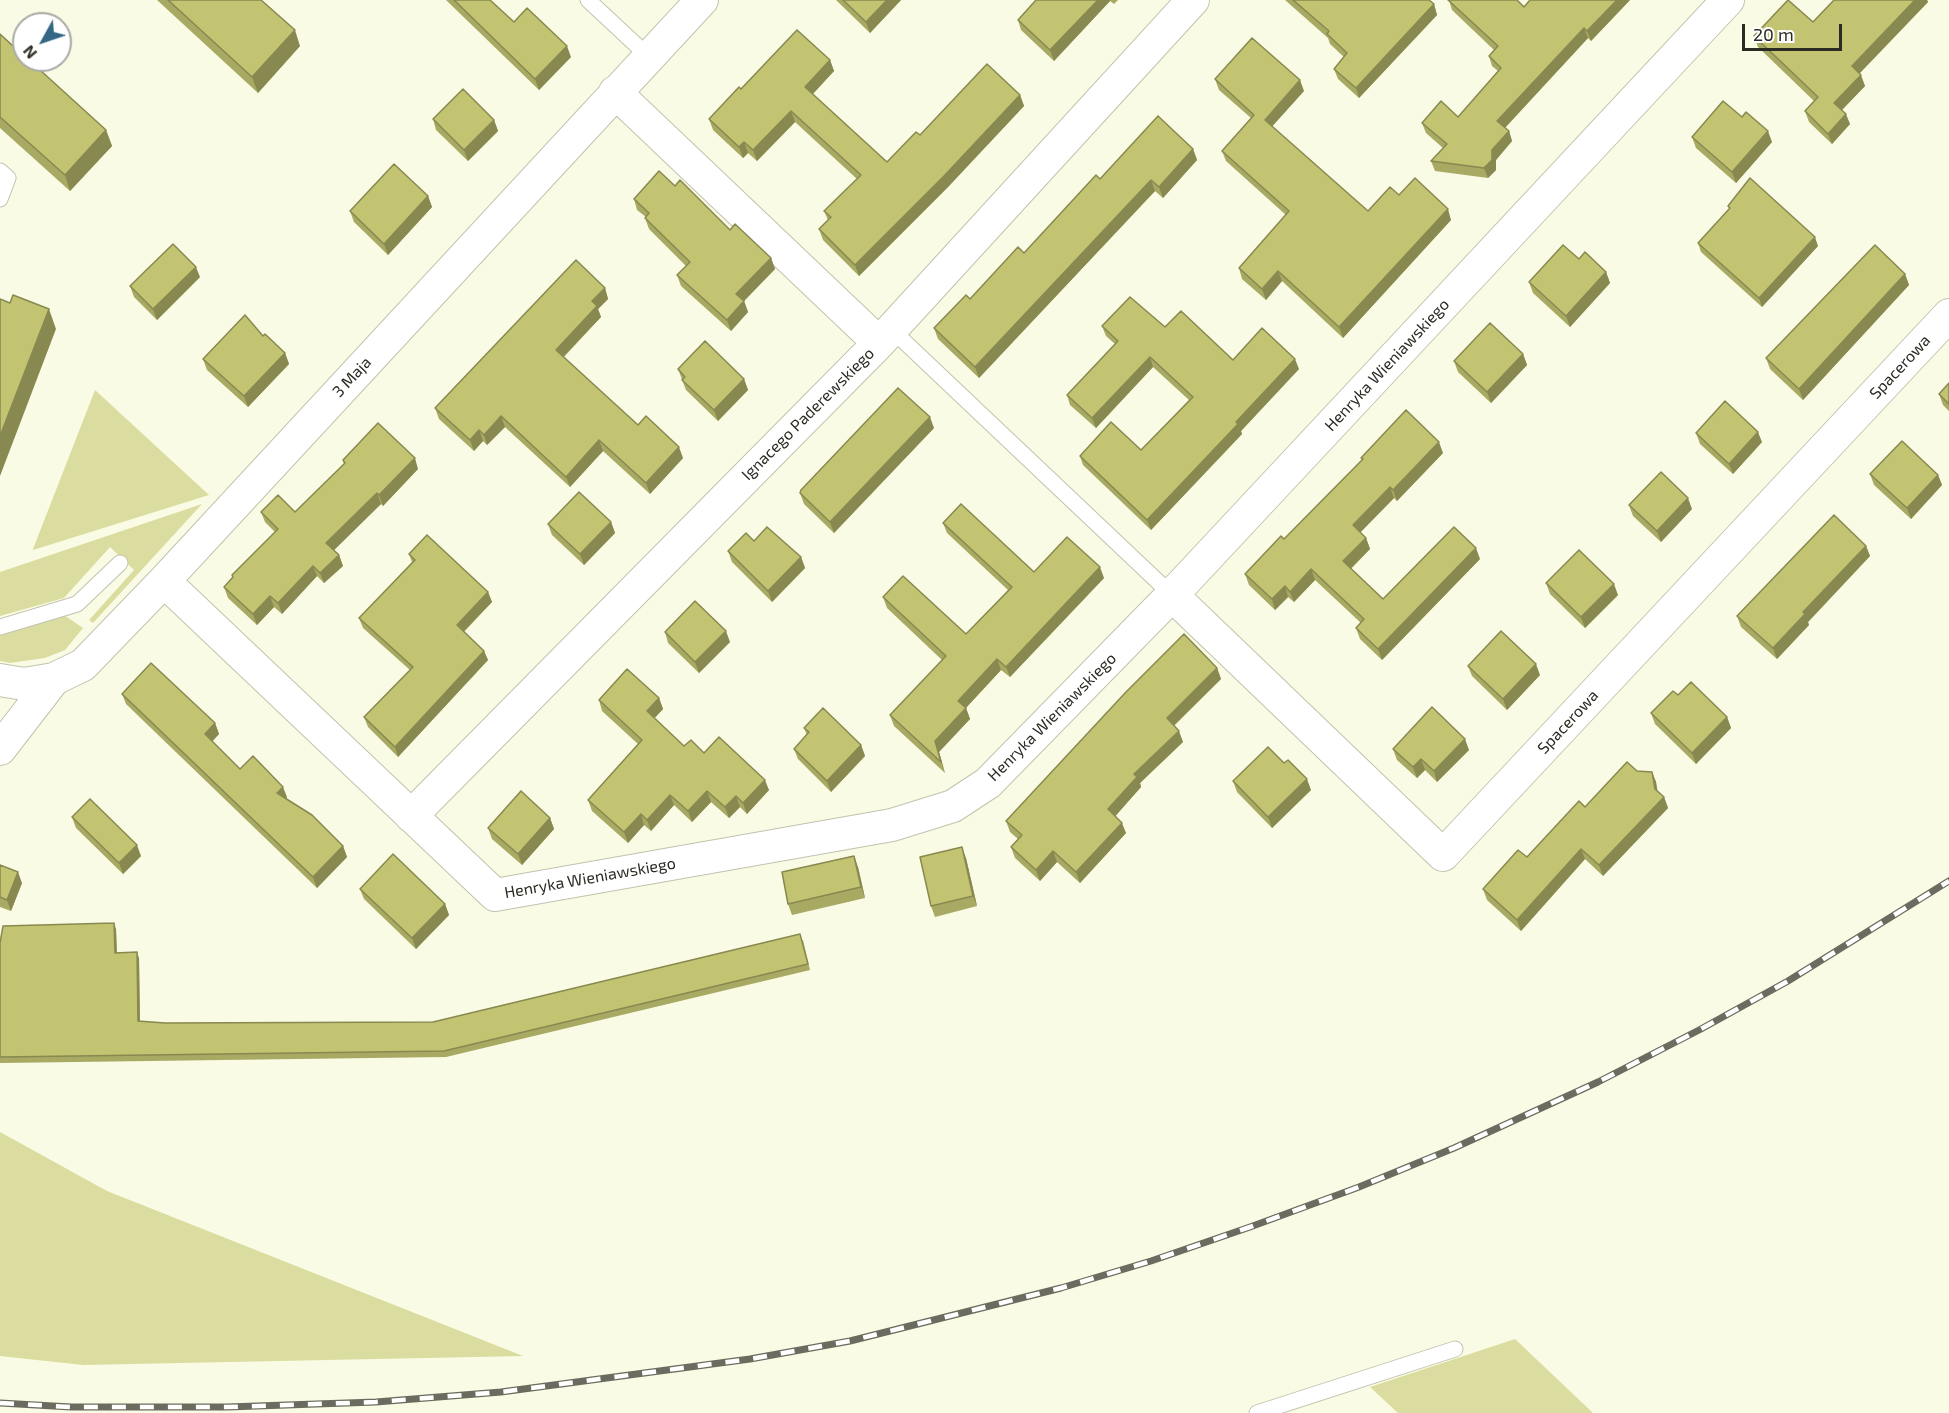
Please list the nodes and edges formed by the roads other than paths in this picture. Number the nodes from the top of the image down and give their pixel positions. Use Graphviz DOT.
graph roads {
  1 [pos="588,0"];
  2 [pos="702,0"];
  3 [pos="1193,0"];
  4 [pos="1728,0"];
  5 [pos="648,56"];
  6 [pos="615,92"];
  7 [pos="0,171"];
  8 [pos="0,199"];
  9 [pos="1949,315"];
  10 [pos="885,336"];
  11 [pos="120,563"];
  12 [pos="164,581"];
  13 [pos="1172,595"];
  14 [pos="0,627"];
  15 [pos="54,679"];
  16 [pos="0,680"];
  17 [pos="0,749"];
  18 [pos="411,816"];
  19 [pos="1455,1349"];
  20 [pos="1257,1413"];
  1 -- 5 [label="lane"];
  2 -- 5 [label="street, 3 Maja"];
  3 -- 10 [label="street, Ignacego Paderewskiego"];
  4 -- 13 [label="street, Henryka Wieniawskiego"];
  5 -- 6 [label="street, 3 Maja"];
  6 -- 10 [label="street"];
  6 -- 12 [label="street, 3 Maja"];
  7 -- 8 [label="lane"];
  9 -- 13 [label="street, Spacerowa"];
  10 -- 13 [label="lane"];
  10 -- 18 [label="street, Ignacego Paderewskiego"];
  11 -- 14 [label="lane"];
  12 -- 15 [label="street, 3 Maja"];
  12 -- 18 [label="street, Henryka Wieniawskiego"];
  13 -- 18 [label="street, Henryka Wieniawskiego"];
  15 -- 16 [label="street"];
  15 -- 17 [label="street, 3 Maja"];
  19 -- 20 [label="lane"];
}
